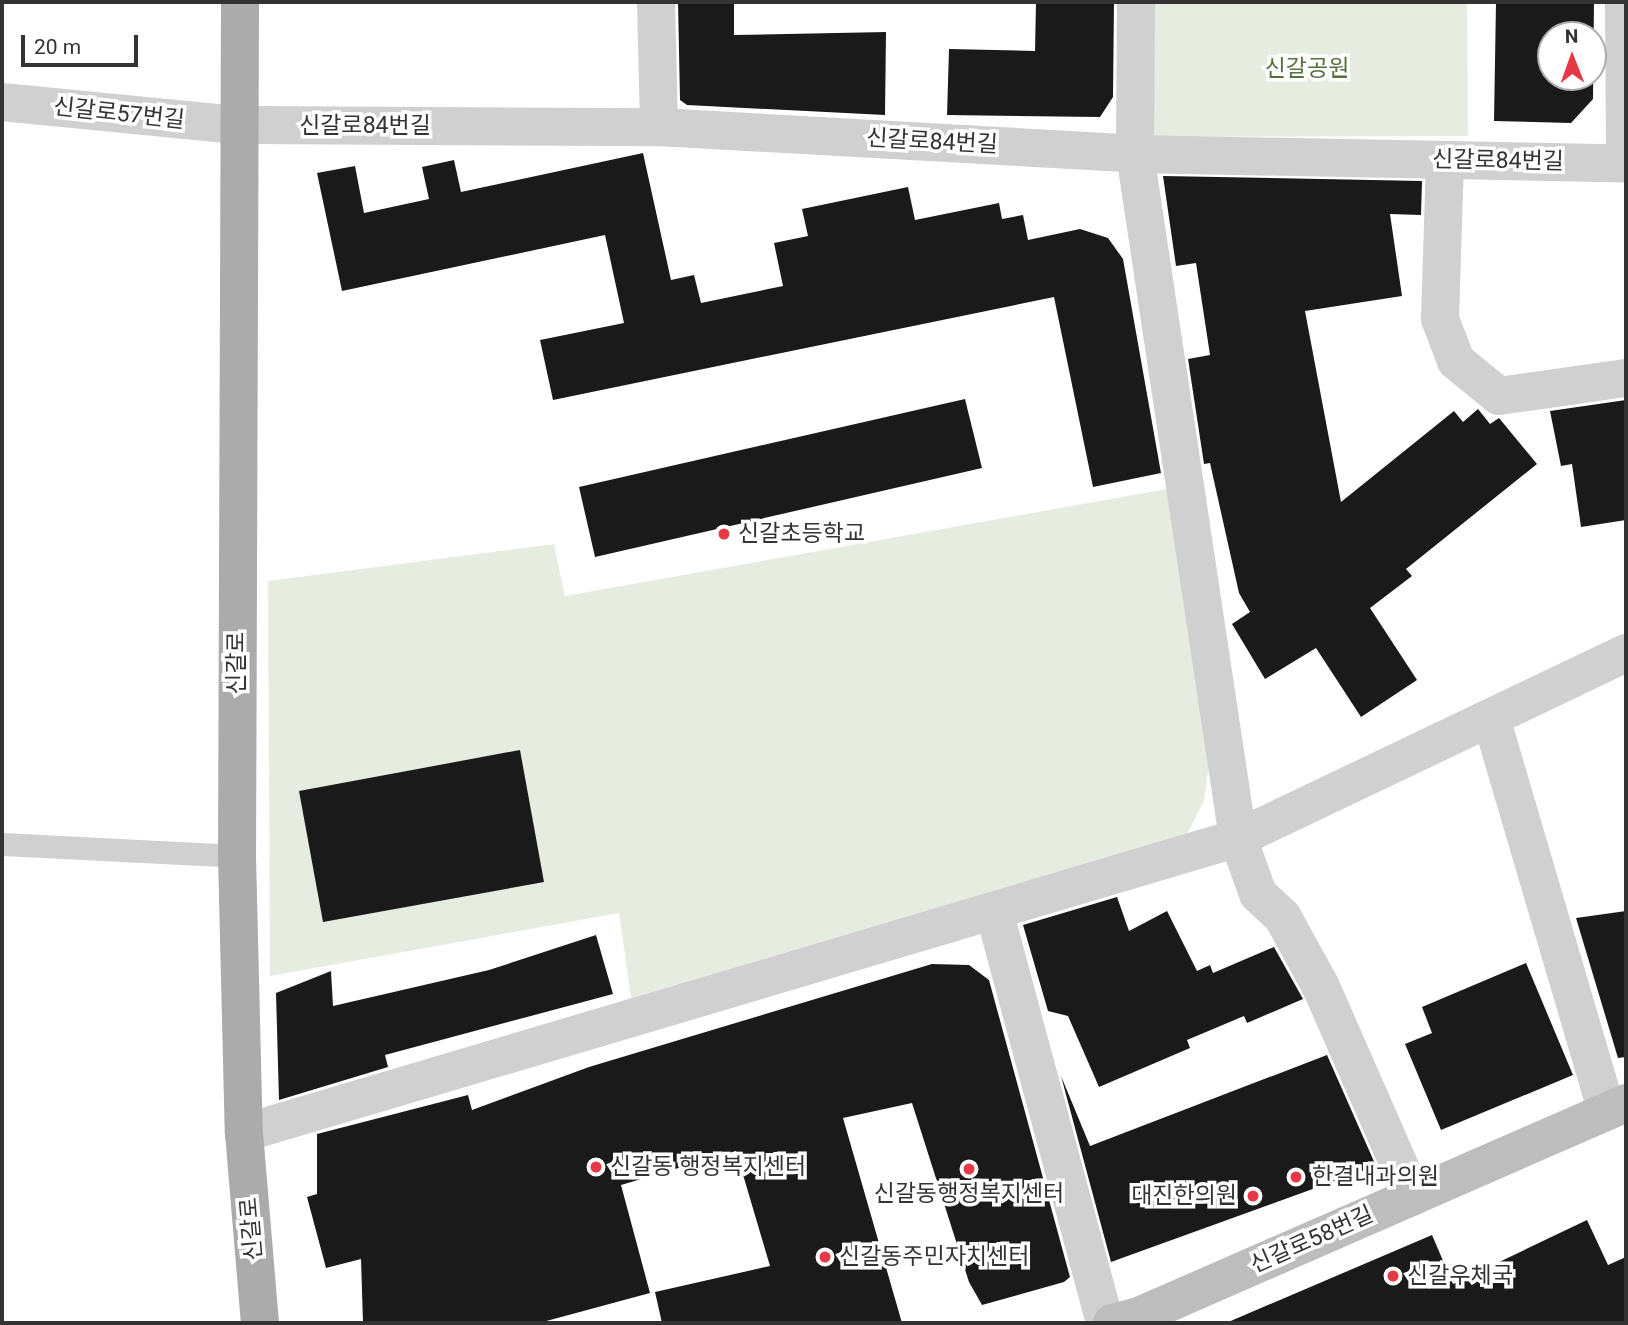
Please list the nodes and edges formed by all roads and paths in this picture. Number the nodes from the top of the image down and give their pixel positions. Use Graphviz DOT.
graph roads {
  1 [pos="240,2"];
  2 [pos="656,2"];
  3 [pos="1136,2"];
  4 [pos="1624,2"];
  5 [pos="2,102"];
  6 [pos="237,125"];
  7 [pos="659,127"];
  8 [pos="1135,154"];
  9 [pos="1445,160"];
  10 [pos="1625,163"];
  11 [pos="1626,378"];
  12 [pos="1626,653"];
  13 [pos="1491,718"];
  14 [pos="1238,838"];
  15 [pos="2,844"];
  16 [pos="237,856"];
  17 [pos="994,911"];
  18 [pos="1616,1107"];
  19 [pos="244,1133"];
  20 [pos="1413,1196"];
  21 [pos="1124,1322"];
  22 [pos="260,1323"];
  1 -- 6 [label="main road, 신갈로"];
  2 -- 7 [label="street"];
  3 -- 8 [label="street"];
  4 -- 10 [label="street"];
  5 -- 6 [label="street, 신갈로57번길"];
  6 -- 7 [label="street, 신갈로84번길"];
  6 -- 16 [label="main road, 신갈로"];
  7 -- 8 [label="street, 신갈로84번길"];
  8 -- 9 [label="street, 신갈로84번길"];
  8 -- 14 [label="street"];
  9 -- 10 [label="street, 신갈로84번길"];
  9 -- 11 [label="street"];
  12 -- 13 [label="street"];
  13 -- 14 [label="street"];
  13 -- 18 [label="street"];
  14 -- 17 [label="street"];
  14 -- 20 [label="street"];
  15 -- 16 [label="lane"];
  16 -- 19 [label="main road, 신갈로"];
  17 -- 19 [label="street"];
  17 -- 21 [label="street"];
  18 -- 20 [label="street, 신갈로58번길"];
  19 -- 22 [label="main road, 신갈로"];
  20 -- 21 [label="street, 신갈로58번길"];
}
